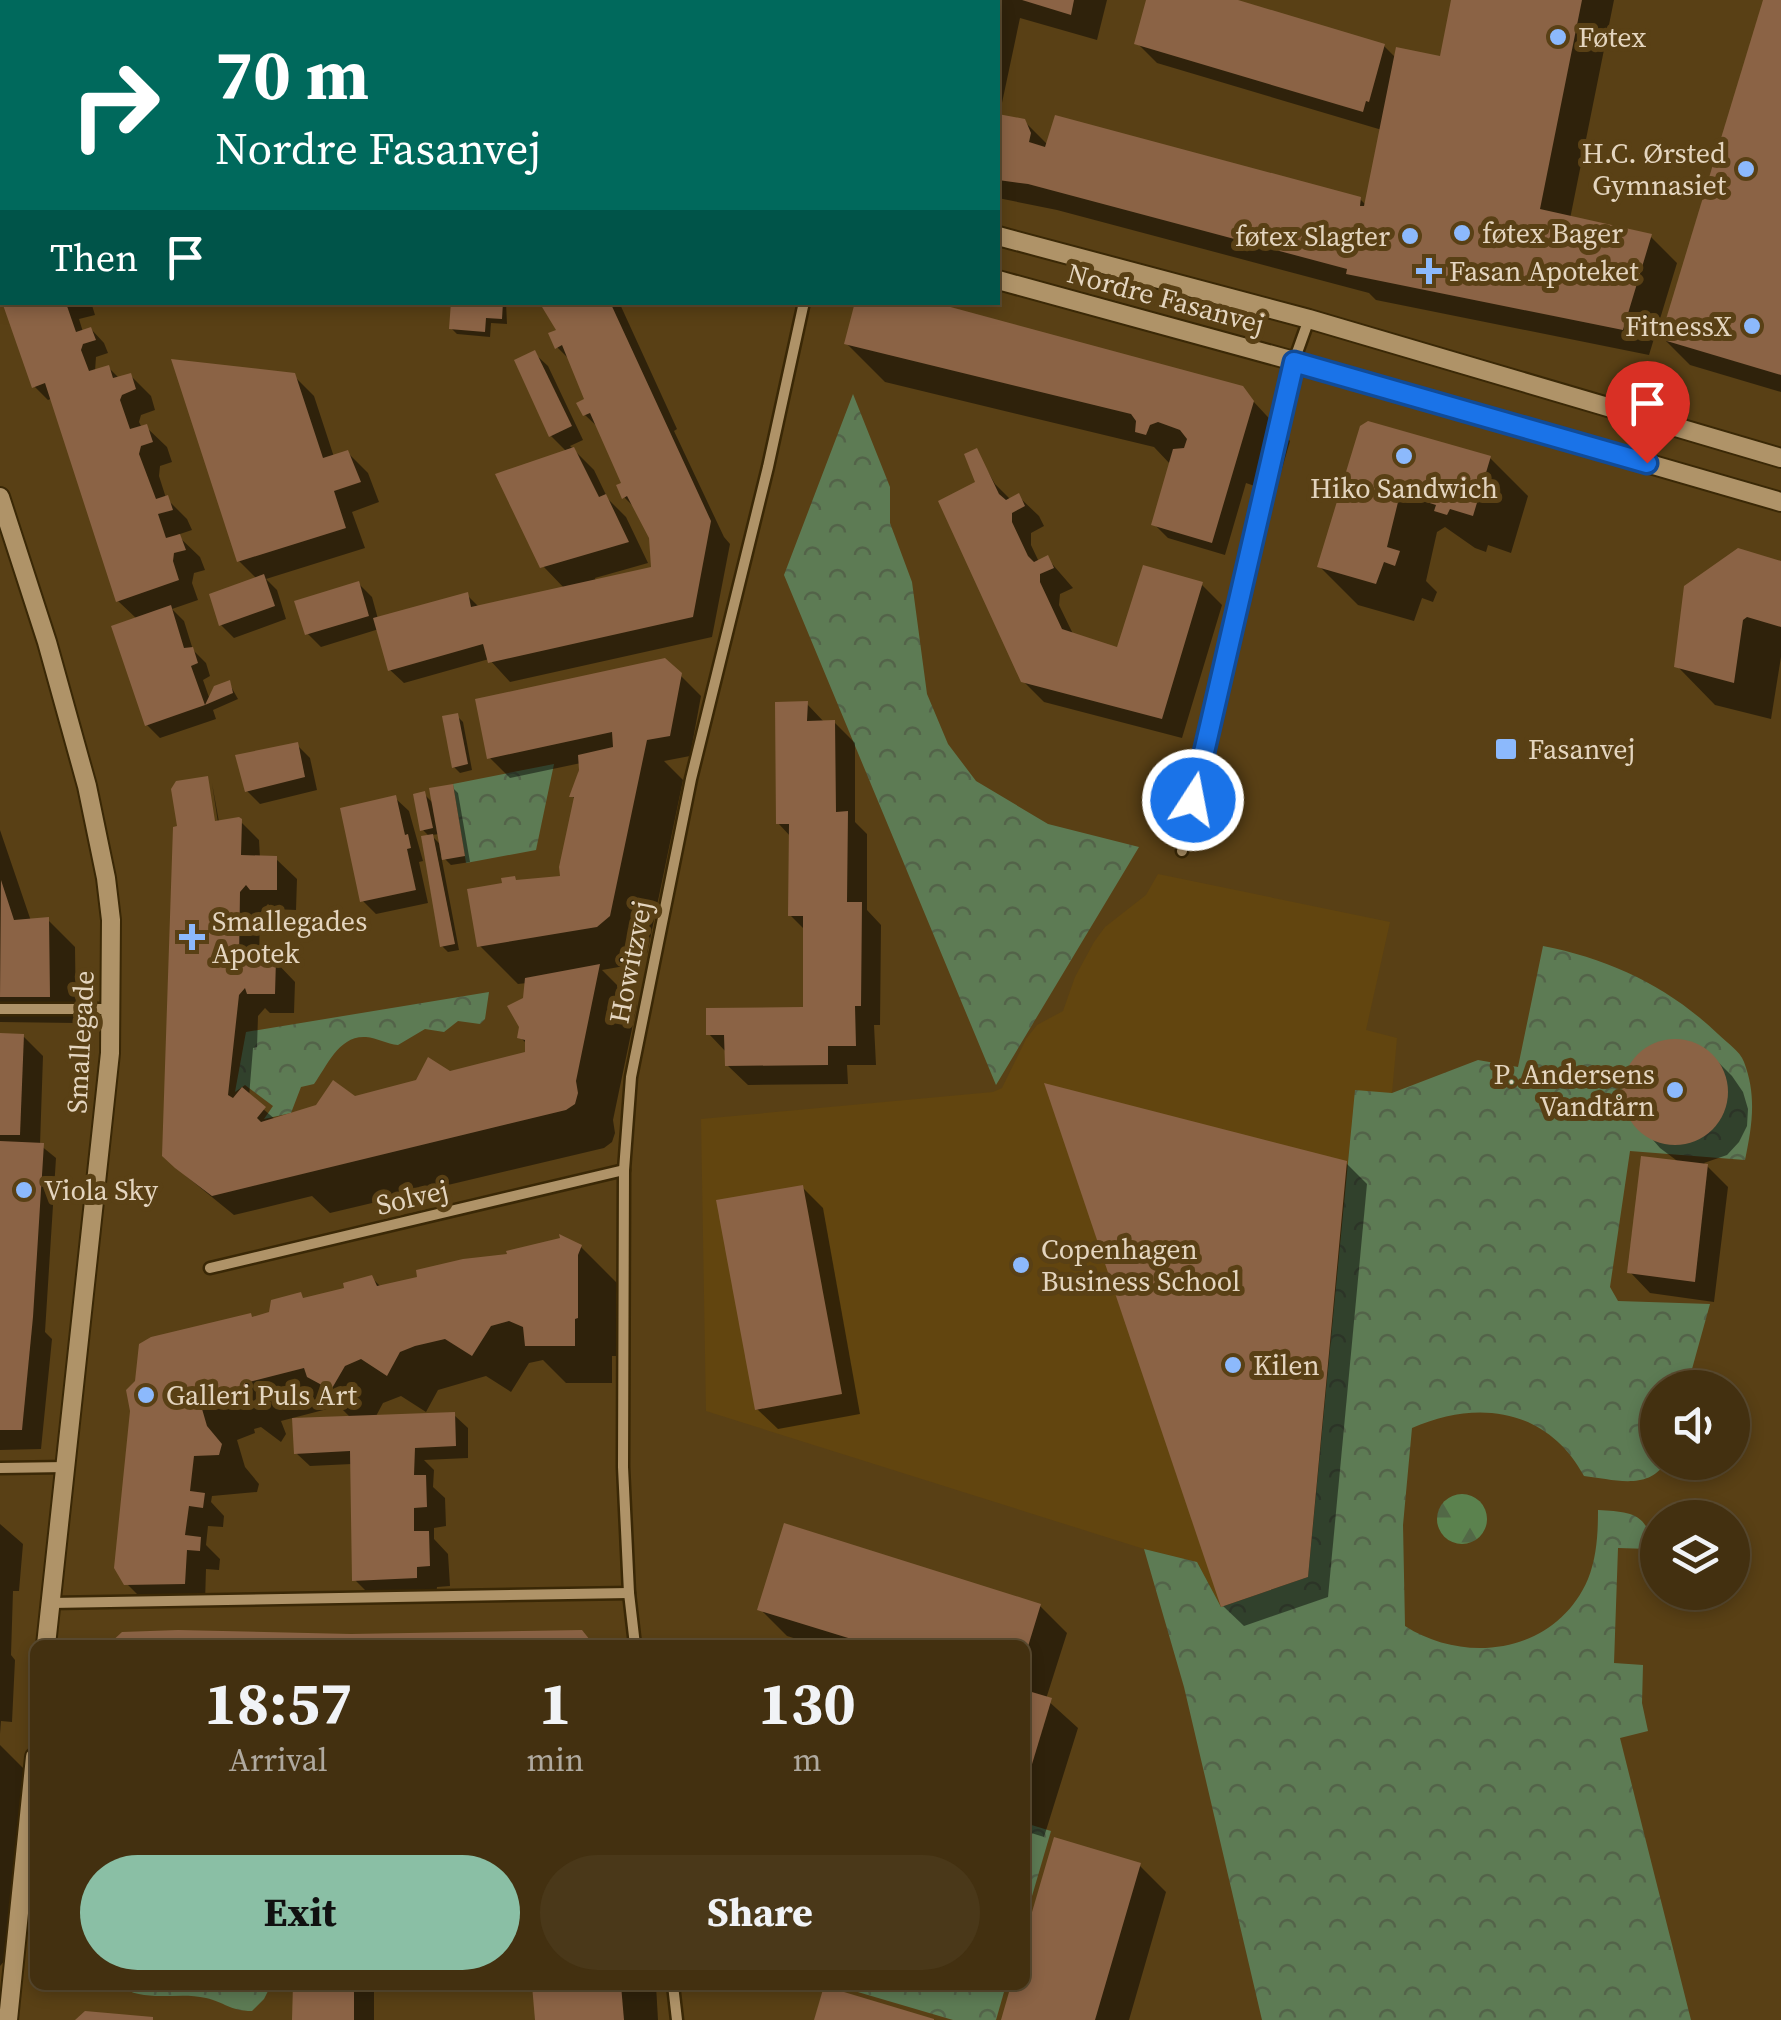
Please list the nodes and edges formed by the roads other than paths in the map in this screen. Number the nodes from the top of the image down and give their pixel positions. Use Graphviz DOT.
graph roads {
  1 [pos="1000,237"];
  2 [pos="1000,281"];
  3 [pos="803,305"];
  4 [pos="1309,319"];
  5 [pos="1294,362"];
  6 [pos="1781,458"];
  7 [pos="0,497"];
  8 [pos="1781,502"];
  9 [pos="1182,851"];
  10 [pos="0,1009"];
  11 [pos="112,1009"];
  12 [pos="624,1170"];
  13 [pos="210,1268"];
  14 [pos="66,1467"];
  15 [pos="0,1468"];
  16 [pos="629,1593"];
  17 [pos="51,1602"];
  18 [pos="47,1640"];
  19 [pos="634,1640"];
  20 [pos="30,1795"];
  21 [pos="6,1980"];
  22 [pos="673,1990"];
  23 [pos="8,2020"];
  24 [pos="676,2020"];
  1 -- 4 [label="street, Nordre Fasanvej"];
  2 -- 5 [label="street, Nordre Fasanvej"];
  3 -- 12 [label="street, Howitzvej"];
  4 -- 5 [label="street"];
  4 -- 6 [label="street, Nordre Fasanvej"];
  5 -- 8 [label="street, Nordre Fasanvej"];
  5 -- 9 [label="street"];
  7 -- 11 [label="street, Smallegade"];
  10 -- 11 [label="street"];
  11 -- 14 [label="street, Smallegade"];
  12 -- 13 [label="street, Solvej"];
  12 -- 16 [label="street, Howitzvej"];
  14 -- 15 [label="street"];
  14 -- 17 [label="street, Smallegade"];
  16 -- 17 [label="street"];
  16 -- 19 [label="street, Howitzvej"];
  17 -- 18 [label="street, Smallegade"];
  20 -- 21 [label="street"];
  21 -- 23 [label="street"];
  22 -- 24 [label="street"];
}
